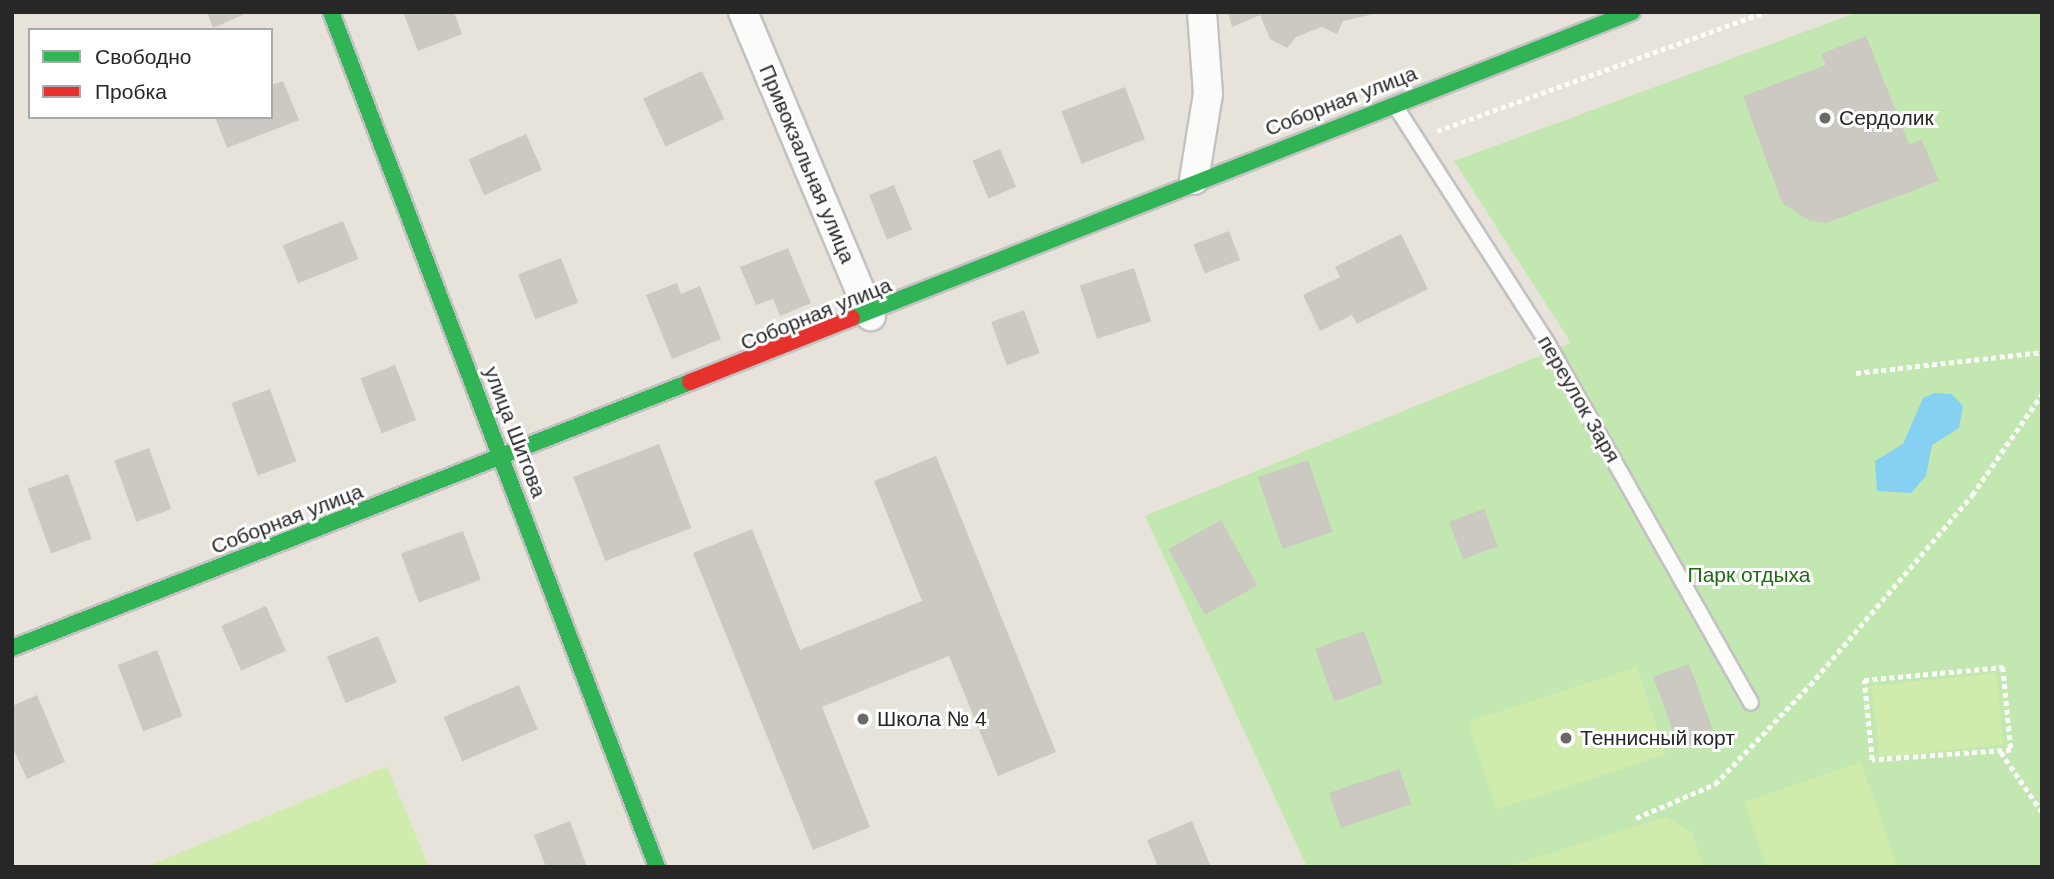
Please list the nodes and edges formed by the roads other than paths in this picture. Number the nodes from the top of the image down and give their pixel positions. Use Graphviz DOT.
graph roads {
  1 [pos="331,12"];
  2 [pos="743,12"];
  3 [pos="1202,12"];
  4 [pos="1632,12"];
  5 [pos="1591,19"];
  6 [pos="1394,103"];
  7 [pos="1194,180"];
  8 [pos="871,316"];
  9 [pos="503,458"];
  10 [pos="12,648"];
  11 [pos="1751,703"];
  12 [pos="657,867"];
  1 -- 9 [label="street, улица Шитова"];
  2 -- 8 [label="street, Привокзальная улица"];
  3 -- 7 [label="street"];
  4 -- 5 [label="street, Соборная улица"];
  5 -- 6 [label="street, Соборная улица"];
  6 -- 7 [label="street, Соборная улица"];
  6 -- 11 [label="lane, переулок Заря"];
  7 -- 8 [label="street, Соборная улица"];
  8 -- 9 [label="street, Соборная улица"];
  9 -- 10 [label="street, Соборная улица"];
  9 -- 12 [label="street, улица Шитова"];
}
